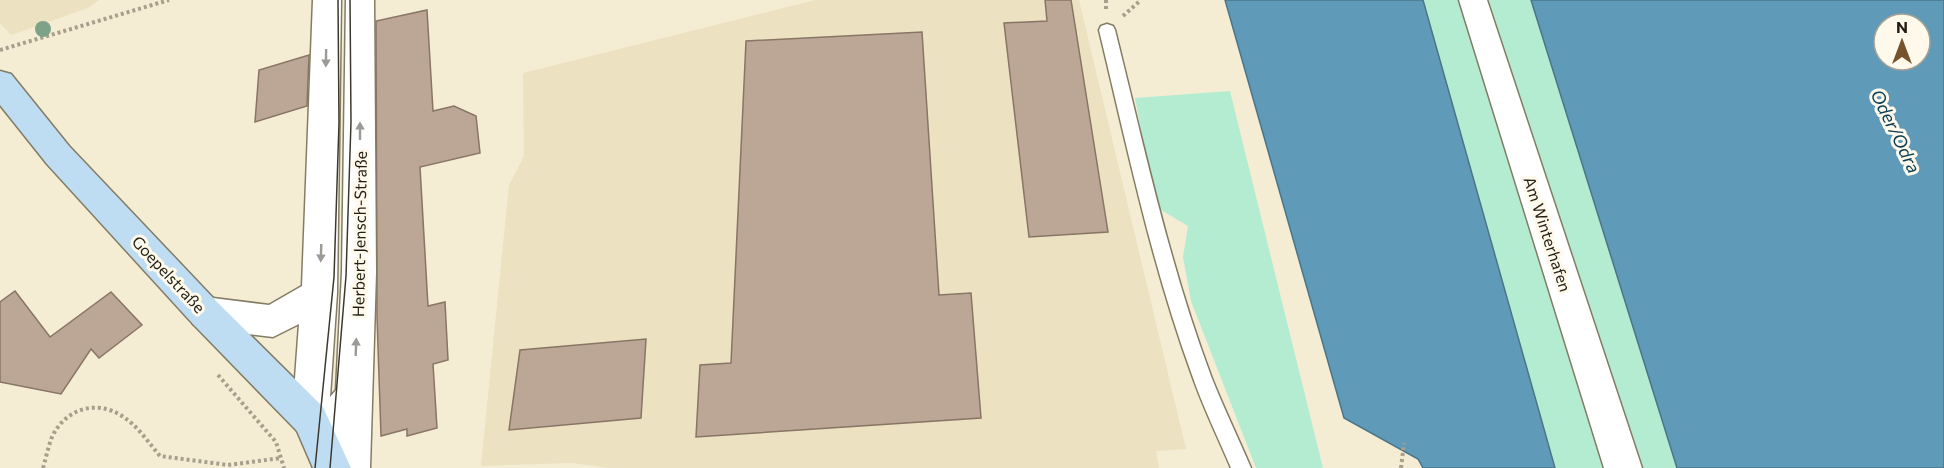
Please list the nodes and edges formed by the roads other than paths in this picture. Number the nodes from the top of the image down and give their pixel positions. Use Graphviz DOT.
graph roads {
  1 [pos="327,0"];
  2 [pos="360,0"];
  3 [pos="1473,0"];
  4 [pos="1107,30"];
  5 [pos="0,83"];
  6 [pos="320,293"];
  7 [pos="205,313"];
  8 [pos="354,395"];
  9 [pos="310,419"];
  10 [pos="293,463"];
  11 [pos="332,468"];
  12 [pos="351,468"];
  13 [pos="1241,468"];
  14 [pos="1623,468"];
  1 -- 6 [label="street, one-way"];
  8 -- 2 [label="street, Herbert-Jensch-Straße, one-way"];
  3 -- 14 [label="street, Am Winterhafen"];
  4 -- 13 [label="lane"];
  5 -- 7 [label="street, Goepelstraße"];
  6 -- 7 [label="street"];
  6 -- 9 [label="street"];
  7 -- 9 [label="street, Goepelstraße"];
  8 -- 9 [label="street"];
  8 -- 12 [label="street, Herbert-Jensch-Straße"];
  9 -- 10 [label="street"];
  9 -- 11 [label="street, Goepelstraße"];
}
